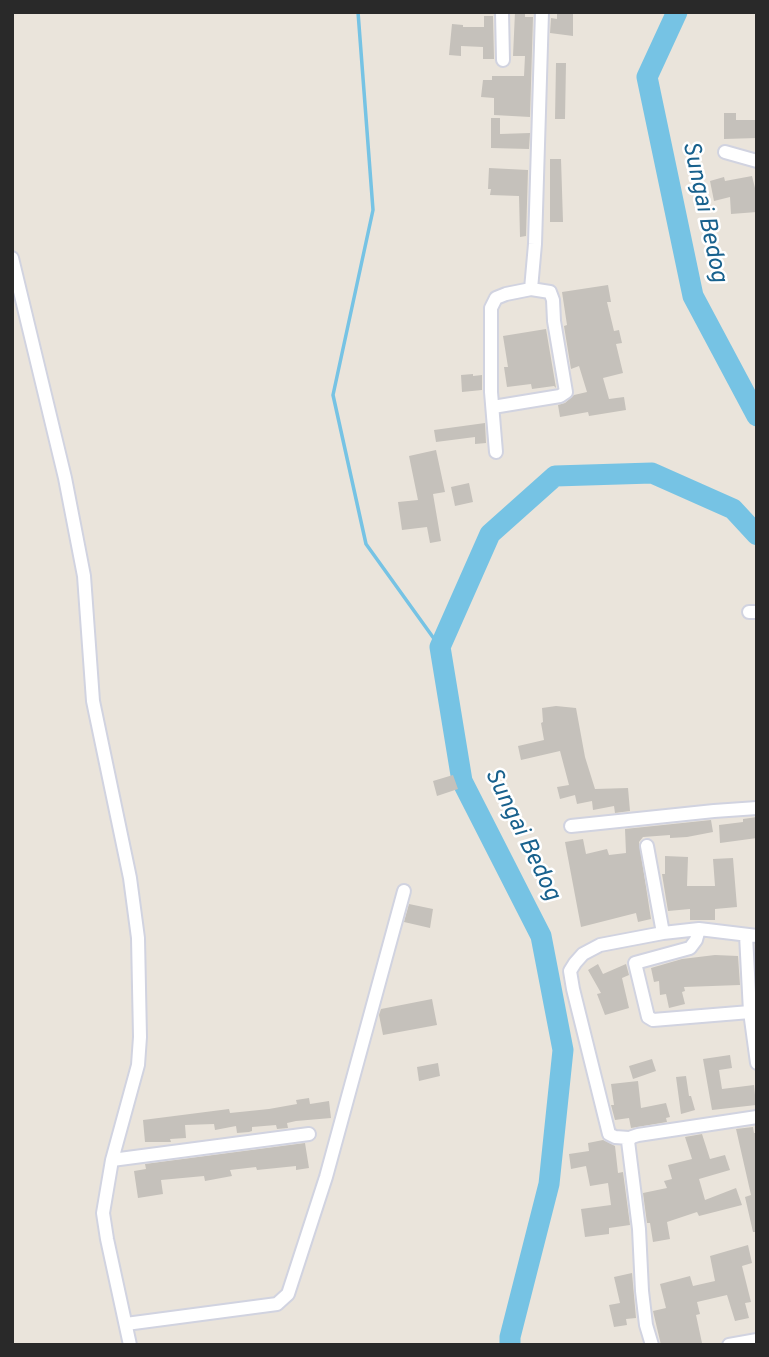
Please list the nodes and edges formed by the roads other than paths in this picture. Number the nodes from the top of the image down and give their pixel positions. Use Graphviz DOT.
graph roads {
  1 [pos="502,12"];
  2 [pos="542,12"];
  3 [pos="503,60"];
  4 [pos="725,152"];
  5 [pos="757,161"];
  6 [pos="12,258"];
  7 [pos="531,289"];
  8 [pos="493,407"];
  9 [pos="496,452"];
  10 [pos="757,808"];
  11 [pos="571,826"];
  12 [pos="647,846"];
  13 [pos="404,891"];
  14 [pos="699,929"];
  15 [pos="663,933"];
  16 [pos="751,935"];
  17 [pos="750,1012"];
  18 [pos="757,1063"];
  19 [pos="757,1117"];
  20 [pos="309,1134"];
  21 [pos="629,1138"];
  22 [pos="112,1160"];
  23 [pos="126,1324"];
  24 [pos="757,1340"];
  25 [pos="734,1344"];
  26 [pos="131,1345"];
  27 [pos="652,1345"];
  1 -- 3 [label="street"];
  2 -- 7 [label="street"];
  4 -- 5 [label="street"];
  6 -- 22 [label="street"];
  7 -- 8 [label="street"];
  7 -- 8 [label="street"];
  8 -- 9 [label="street"];
  10 -- 11 [label="street"];
  12 -- 15 [label="street"];
  13 -- 23 [label="street"];
  14 -- 15 [label="street"];
  14 -- 16 [label="street"];
  14 -- 17 [label="street"];
  15 -- 21 [label="street"];
  16 -- 17 [label="street"];
  17 -- 18 [label="street"];
  19 -- 21 [label="street"];
  20 -- 22 [label="street"];
  21 -- 27 [label="street"];
  22 -- 23 [label="street"];
  23 -- 26 [label="street"];
  24 -- 25 [label="street"];
}
